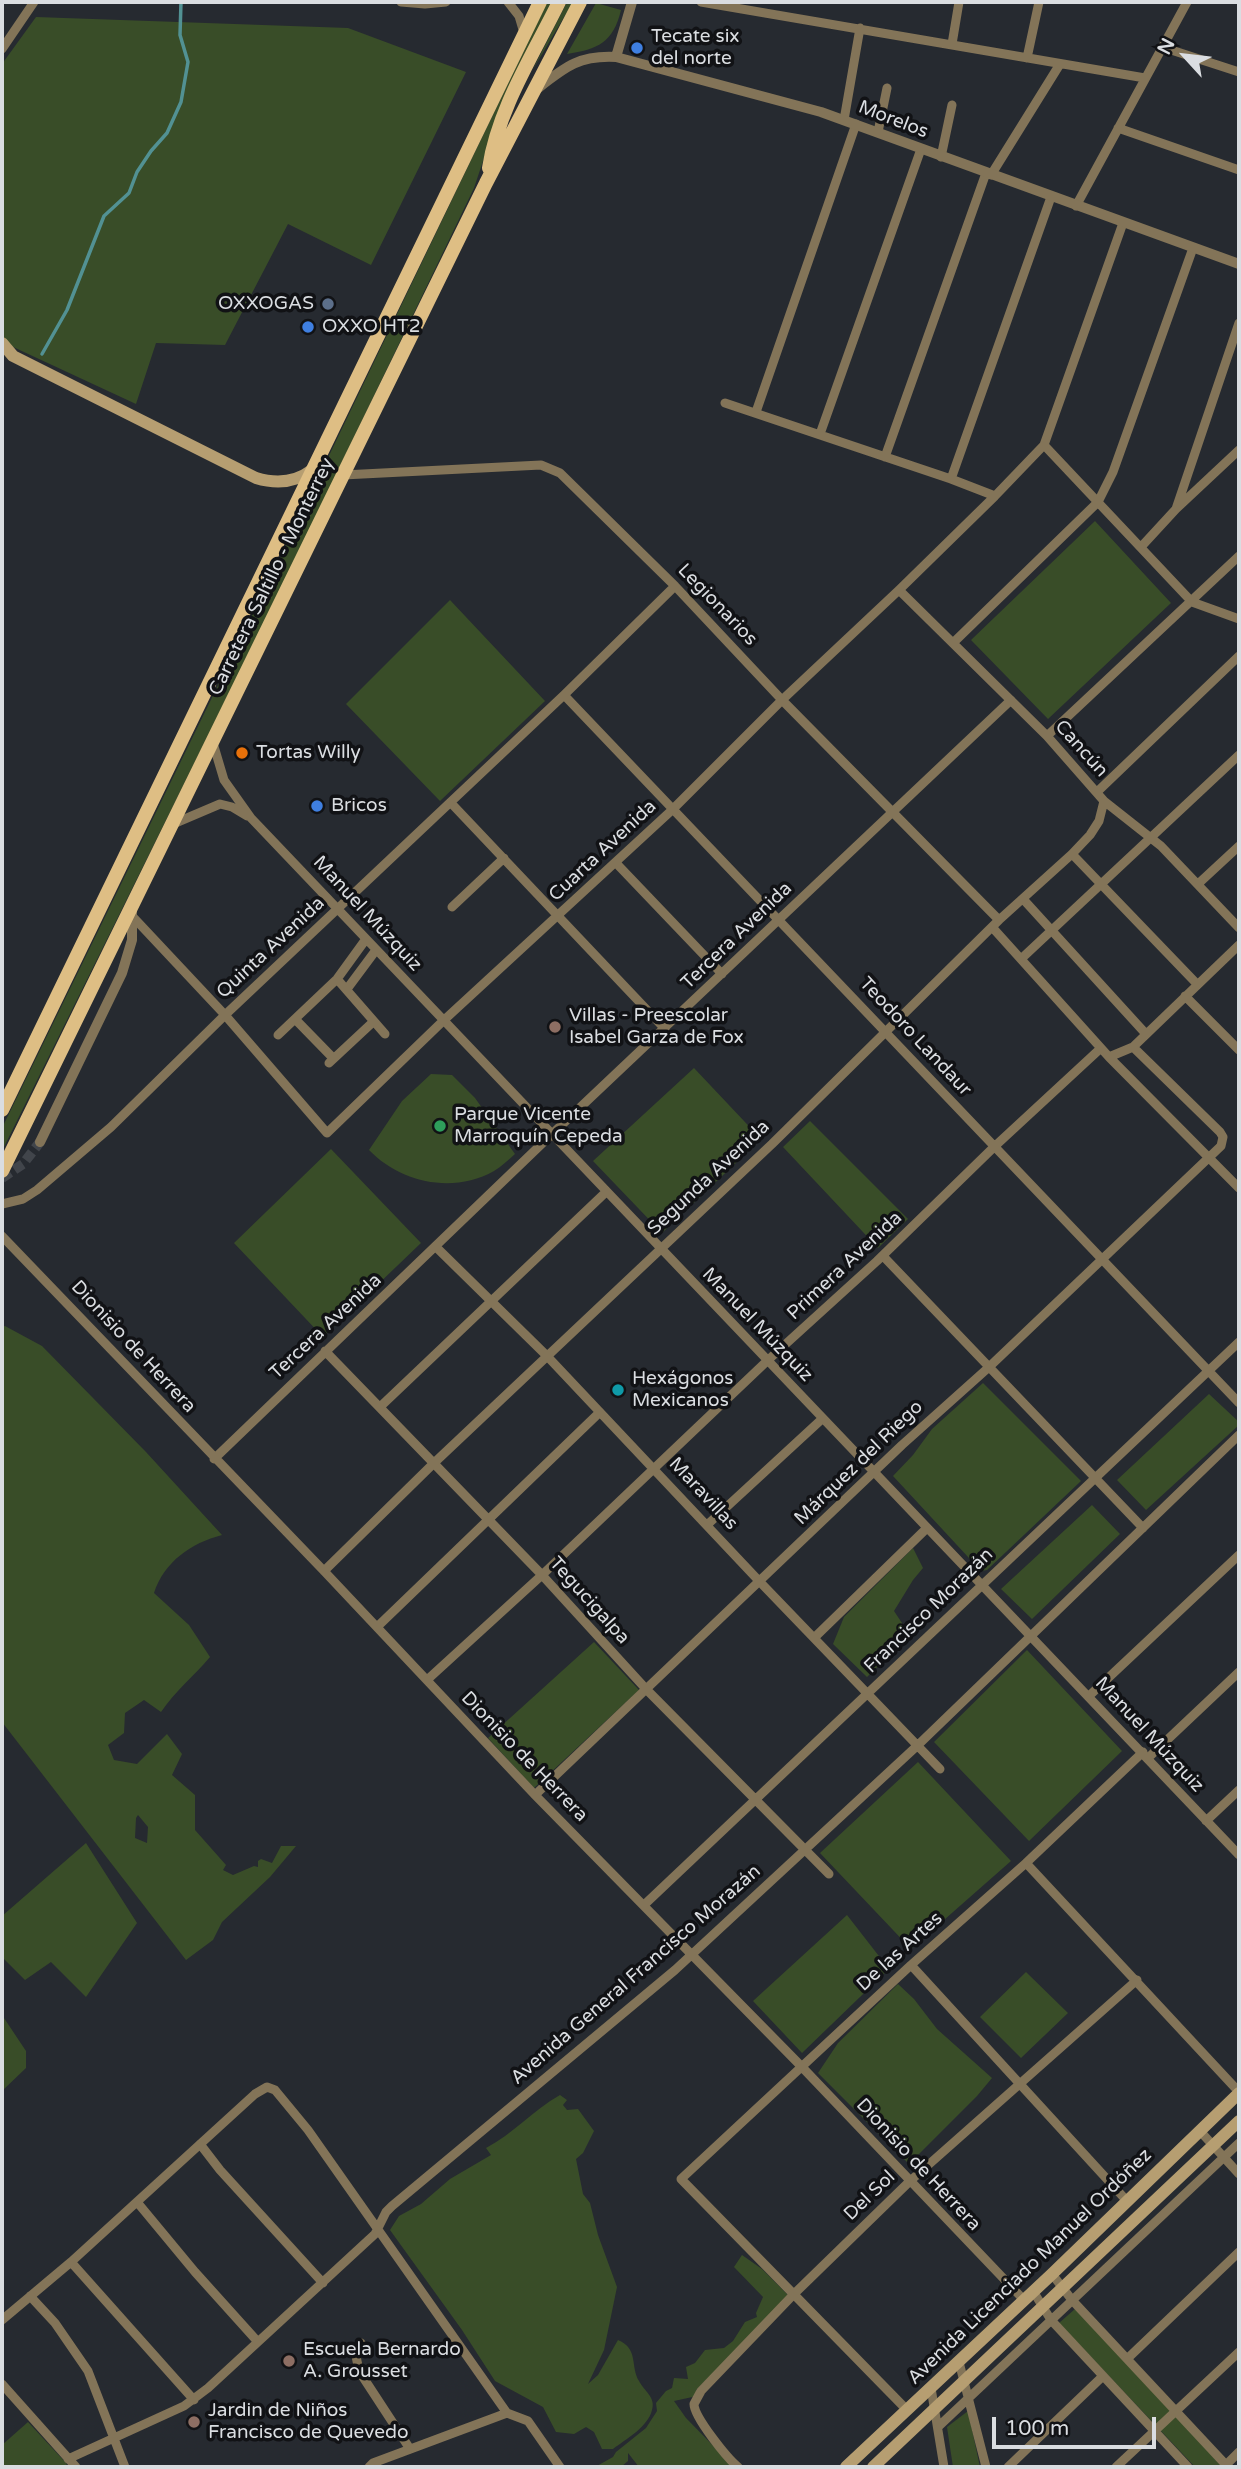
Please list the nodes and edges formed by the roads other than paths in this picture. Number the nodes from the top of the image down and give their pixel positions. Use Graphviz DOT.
graph roads {
  1 [pos="34,2"];
  2 [pos="401,2"];
  3 [pos="446,2"];
  4 [pos="508,2"];
  5 [pos="540,2"];
  6 [pos="559,2"];
  7 [pos="580,2"];
  8 [pos="632,2"];
  9 [pos="701,2"];
  10 [pos="960,2"];
  11 [pos="1039,2"];
  12 [pos="1187,2"];
  13 [pos="860,28"];
  14 [pos="524,34"];
  15 [pos="952,44"];
  16 [pos="1162,47"];
  17 [pos="2,49"];
  18 [pos="616,57"];
  19 [pos="1027,58"];
  20 [pos="1060,64"];
  21 [pos="1239,72"];
  22 [pos="1145,78"];
  23 [pos="887,88"];
  24 [pos="535,91"];
  25 [pos="952,105"];
  26 [pos="844,120"];
  27 [pos="856,124"];
  28 [pos="1118,128"];
  29 [pos="878,132"];
  30 [pos="922,149"];
  31 [pos="941,156"];
  32 [pos="1239,170"];
  33 [pos="989,174"];
  34 [pos="486,183"];
  35 [pos="1051,197"];
  36 [pos="1076,205"];
  37 [pos="1123,223"];
  38 [pos="1193,248"];
  39 [pos="1239,264"];
  40 [pos="1239,323"];
  41 [pos="2,343"];
  42 [pos="7,356"];
  43 [pos="725,402"];
  44 [pos="756,412"];
  45 [pos="820,434"];
  46 [pos="1044,445"];
  47 [pos="1239,450"];
  48 [pos="885,457"];
  49 [pos="312,470"];
  50 [pos="344,475"];
  51 [pos="951,479"];
  52 [pos="995,496"];
  53 [pos="1098,502"];
  54 [pos="1176,509"];
  55 [pos="1141,547"];
  56 [pos="1239,556"];
  57 [pos="675,586"];
  58 [pos="900,590"];
  59 [pos="1192,602"];
  60 [pos="1239,619"];
  61 [pos="954,642"];
  62 [pos="1239,656"];
  63 [pos="564,695"];
  64 [pos="782,699"];
  65 [pos="1011,700"];
  66 [pos="1047,736"];
  67 [pos="213,743"];
  68 [pos="1239,755"];
  69 [pos="1097,792"];
  70 [pos="1104,801"];
  71 [pos="451,803"];
  72 [pos="672,810"];
  73 [pos="892,812"];
  74 [pos="251,818"];
  75 [pos="173,824"];
  76 [pos="1150,839"];
  77 [pos="1239,846"];
  78 [pos="1072,854"];
  79 [pos="504,858"];
  80 [pos="616,863"];
  81 [pos="1102,883"];
  82 [pos="1198,884"];
  83 [pos="1023,899"];
  84 [pos="452,907"];
  85 [pos="339,909"];
  86 [pos="133,911"];
  87 [pos="559,915"];
  88 [pos="780,919"];
  89 [pos="995,924"];
  90 [pos="1239,928"];
  91 [pos="1052,929"];
  92 [pos="366,939"];
  93 [pos="1239,944"];
  94 [pos="376,950"];
  95 [pos="1021,959"];
  96 [pos="722,974"];
  97 [pos="337,979"];
  98 [pos="1197,984"];
  99 [pos="346,989"];
  100 [pos="1185,996"];
  101 [pos="225,1015"];
  102 [pos="295,1019"];
  103 [pos="443,1021"];
  104 [pos="373,1022"];
  105 [pos="665,1029"];
  106 [pos="886,1031"];
  107 [pos="385,1034"];
  108 [pos="1146,1034"];
  109 [pos="278,1035"];
  110 [pos="1237,1043"];
  111 [pos="1133,1047"];
  112 [pos="1101,1048"];
  113 [pos="1109,1057"];
  114 [pos="2,1110"];
  115 [pos="551,1135"];
  116 [pos="40,1142"];
  117 [pos="994,1147"];
  118 [pos="1209,1157"];
  119 [pos="2,1171"];
  120 [pos="1238,1185"];
  121 [pos="606,1192"];
  122 [pos="2,1204"];
  123 [pos="2,1236"];
  124 [pos="436,1247"];
  125 [pos="659,1248"];
  126 [pos="883,1256"];
  127 [pos="1101,1259"];
  128 [pos="491,1301"];
  129 [pos="1239,1342"];
  130 [pos="325,1351"];
  131 [pos="547,1356"];
  132 [pos="767,1361"];
  133 [pos="988,1368"];
  134 [pos="1210,1370"];
  135 [pos="1239,1402"];
  136 [pos="381,1406"];
  137 [pos="600,1412"];
  138 [pos="822,1419"];
  139 [pos="1239,1435"];
  140 [pos="214,1459"];
  141 [pos="434,1463"];
  142 [pos="656,1469"];
  143 [pos="874,1474"];
  144 [pos="1095,1476"];
  145 [pos="488,1519"];
  146 [pos="707,1525"];
  147 [pos="927,1528"];
  148 [pos="1143,1528"];
  149 [pos="1239,1555"];
  150 [pos="324,1571"];
  151 [pos="542,1575"];
  152 [pos="760,1582"];
  153 [pos="983,1584"];
  154 [pos="377,1627"];
  155 [pos="1031,1634"];
  156 [pos="815,1637"];
  157 [pos="1239,1672"];
  158 [pos="427,1680"];
  159 [pos="646,1689"];
  160 [pos="868,1694"];
  161 [pos="1089,1696"];
  162 [pos="918,1745"];
  163 [pos="1146,1755"];
  164 [pos="940,1769"];
  165 [pos="1239,1790"];
  166 [pos="535,1795"];
  167 [pos="755,1802"];
  168 [pos="1206,1821"];
  169 [pos="805,1850"];
  170 [pos="1239,1855"];
  171 [pos="1026,1863"];
  172 [pos="829,1874"];
  173 [pos="644,1905"];
  174 [pos="692,1954"];
  175 [pos="911,1965"];
  176 [pos="1137,1980"];
  177 [pos="802,2066"];
  178 [pos="1019,2084"];
  179 [pos="1239,2093"];
  180 [pos="1239,2120"];
  181 [pos="1200,2131"];
  182 [pos="1239,2143"];
  183 [pos="201,2144"];
  184 [pos="1213,2146"];
  185 [pos="1224,2158"];
  186 [pos="1239,2174"];
  187 [pos="909,2182"];
  188 [pos="1128,2201"];
  189 [pos="137,2202"];
  190 [pos="379,2230"];
  191 [pos="1239,2252"];
  192 [pos="71,2262"];
  193 [pos="1052,2274"];
  194 [pos="323,2283"];
  195 [pos="1062,2288"];
  196 [pos="795,2294"];
  197 [pos="30,2296"];
  198 [pos="1028,2296"];
  199 [pos="1072,2300"];
  200 [pos="1043,2307"];
  201 [pos="2,2320"];
  202 [pos="1051,2320"];
  203 [pos="258,2342"];
  204 [pos="361,2343"];
  205 [pos="1239,2351"];
  206 [pos="1127,2359"];
  207 [pos="959,2362"];
  208 [pos="1103,2376"];
  209 [pos="964,2381"];
  210 [pos="2,2384"];
  211 [pos="931,2388"];
  212 [pos="969,2399"];
  213 [pos="194,2400"];
  214 [pos="936,2409"];
  215 [pos="907,2410"];
  216 [pos="1176,2412"];
  217 [pos="507,2413"];
  218 [pos="939,2426"];
  219 [pos="1155,2431"];
  220 [pos="114,2437"];
  221 [pos="410,2449"];
  222 [pos="1239,2452"];
  223 [pos="68,2459"];
  224 [pos="371,2465"];
  225 [pos="76,2467"];
  226 [pos="125,2467"];
  227 [pos="560,2467"];
  228 [pos="738,2467"];
  229 [pos="846,2467"];
  230 [pos="873,2467"];
  231 [pos="944,2467"];
  232 [pos="986,2467"];
  233 [pos="1008,2467"];
  234 [pos="1116,2467"];
  235 [pos="1188,2467"];
  236 [pos="1226,2467"];
  1 -- 17 [label="street"];
  2 -- 3 [label="street"];
  4 -- 14 [label="street"];
  5 -- 14 [label="main road, Carretera Saltillo - Monterrey"];
  6 -- 34 [label="main road"];
  7 -- 24 [label="main road, Carretera Saltillo - Monterrey"];
  8 -- 18 [label="street"];
  9 -- 13 [label="street"];
  10 -- 15 [label="street"];
  11 -- 19 [label="street"];
  12 -- 16 [label="street"];
  13 -- 15 [label="street"];
  13 -- 26 [label="street"];
  14 -- 49 [label="main road, Carretera Saltillo - Monterrey"];
  15 -- 19 [label="street"];
  16 -- 21 [label="street"];
  16 -- 22 [label="street"];
  18 -- 24 [label="street, Morelos"];
  18 -- 26 [label="street, Morelos"];
  19 -- 20 [label="street"];
  20 -- 22 [label="street"];
  20 -- 33 [label="street"];
  22 -- 28 [label="street"];
  23 -- 29 [label="street"];
  24 -- 34 [label="main road, Carretera Saltillo - Monterrey"];
  25 -- 31 [label="street"];
  26 -- 27 [label="street, Morelos"];
  27 -- 29 [label="street, Morelos"];
  27 -- 44 [label="street"];
  28 -- 32 [label="street"];
  28 -- 36 [label="street"];
  29 -- 30 [label="street, Morelos"];
  30 -- 31 [label="street, Morelos"];
  30 -- 45 [label="street"];
  31 -- 33 [label="street, Morelos"];
  33 -- 35 [label="street, Morelos"];
  33 -- 48 [label="street"];
  34 -- 50 [label="main road, Carretera Saltillo - Monterrey"];
  35 -- 36 [label="street, Morelos"];
  35 -- 51 [label="street"];
  36 -- 37 [label="street, Morelos"];
  37 -- 38 [label="street, Morelos"];
  37 -- 46 [label="street"];
  38 -- 39 [label="street, Morelos"];
  38 -- 53 [label="street"];
  40 -- 54 [label="street"];
  41 -- 42 [label="main road"];
  42 -- 49 [label="main road"];
  43 -- 44 [label="street"];
  44 -- 45 [label="street"];
  45 -- 48 [label="street"];
  46 -- 52 [label="street, Cuarta Avenida"];
  46 -- 53 [label="street"];
  47 -- 54 [label="street"];
  48 -- 51 [label="street"];
  49 -- 114 [label="main road, Carretera Saltillo - Monterrey"];
  50 -- 57 [label="street, Legionarios"];
  50 -- 67 [label="main road, Carretera Saltillo - Monterrey"];
  51 -- 52 [label="street"];
  52 -- 58 [label="street, Cuarta Avenida"];
  53 -- 55 [label="street"];
  53 -- 61 [label="street"];
  54 -- 55 [label="street"];
  55 -- 59 [label="street"];
  56 -- 59 [label="street"];
  57 -- 63 [label="street, Quinta Avenida"];
  57 -- 64 [label="street, Legionarios"];
  58 -- 61 [label="street, Cancún"];
  58 -- 64 [label="street, Cuarta Avenida"];
  59 -- 60 [label="street"];
  59 -- 66 [label="street"];
  61 -- 65 [label="street, Cancún"];
  62 -- 69 [label="street"];
  63 -- 71 [label="street, Quinta Avenida"];
  63 -- 72 [label="street, Teodoro Landaur"];
  64 -- 72 [label="street, Cuarta Avenida"];
  64 -- 73 [label="street, Legionarios"];
  65 -- 66 [label="street, Cancún"];
  65 -- 73 [label="street, Tercera Avenida"];
  66 -- 69 [label="street, Cancún"];
  67 -- 74 [label="street, Manuel Múzquiz"];
  67 -- 75 [label="main road, Carretera Saltillo - Monterrey"];
  68 -- 76 [label="street"];
  69 -- 70 [label="street, Cancún"];
  70 -- 76 [label="street, Cancún"];
  70 -- 78 [label="street, Segunda Avenida"];
  71 -- 79 [label="street"];
  71 -- 85 [label="street, Quinta Avenida"];
  72 -- 80 [label="street, Cuarta Avenida"];
  72 -- 88 [label="street, Teodoro Landaur"];
  73 -- 88 [label="street, Tercera Avenida"];
  73 -- 89 [label="street, Legionarios"];
  74 -- 75 [label="street, Manuel Múzquiz"];
  74 -- 85 [label="street, Manuel Múzquiz"];
  75 -- 86 [label="main road, Carretera Saltillo - Monterrey"];
  76 -- 81 [label="street"];
  76 -- 82 [label="street, Cancún"];
  77 -- 82 [label="street"];
  78 -- 81 [label="street"];
  78 -- 83 [label="street, Segunda Avenida"];
  79 -- 84 [label="street"];
  79 -- 87 [label="street"];
  80 -- 87 [label="street, Cuarta Avenida"];
  80 -- 96 [label="street"];
  81 -- 91 [label="street"];
  81 -- 98 [label="street"];
  82 -- 90 [label="street, Cancún"];
  83 -- 89 [label="street, Segunda Avenida"];
  83 -- 91 [label="street"];
  85 -- 92 [label="street, Manuel Múzquiz"];
  85 -- 101 [label="street, Quinta Avenida"];
  86 -- 101 [label="street"];
  86 -- 116 [label="street"];
  86 -- 119 [label="main road, Carretera Saltillo - Monterrey"];
  87 -- 103 [label="street, Cuarta Avenida"];
  87 -- 105 [label="street"];
  88 -- 96 [label="street, Tercera Avenida"];
  88 -- 106 [label="street, Teodoro Landaur"];
  89 -- 95 [label="street, Legionarios"];
  89 -- 106 [label="street, Segunda Avenida"];
  91 -- 95 [label="street"];
  91 -- 108 [label="street"];
  92 -- 94 [label="street, Manuel Múzquiz"];
  92 -- 97 [label="street"];
  93 -- 98 [label="street"];
  94 -- 99 [label="street"];
  94 -- 103 [label="street, Manuel Múzquiz"];
  95 -- 112 [label="street, Legionarios"];
  96 -- 105 [label="street, Tercera Avenida"];
  97 -- 99 [label="street"];
  97 -- 102 [label="street"];
  98 -- 100 [label="street"];
  99 -- 104 [label="street"];
  100 -- 108 [label="street"];
  100 -- 110 [label="street"];
  101 -- 103 [label="street, Cuarta Avenida"];
  101 -- 122 [label="street, Quinta Avenida"];
  102 -- 104 [label="street"];
  102 -- 109 [label="street"];
  103 -- 115 [label="street, Manuel Múzquiz"];
  104 -- 107 [label="street"];
  105 -- 115 [label="street, Tercera Avenida"];
  106 -- 117 [label="street, Teodoro Landaur"];
  106 -- 125 [label="street, Segunda Avenida"];
  108 -- 111 [label="street"];
  111 -- 113 [label="street"];
  111 -- 118 [label="street, Márquez del Riego"];
  112 -- 113 [label="street, Legionarios"];
  112 -- 117 [label="street, Primera Avenida"];
  113 -- 118 [label="street, Legionarios"];
  115 -- 121 [label="street, Manuel Múzquiz"];
  115 -- 124 [label="street, Tercera Avenida"];
  117 -- 126 [label="street, Primera Avenida"];
  117 -- 127 [label="street, Teodoro Landaur"];
  118 -- 120 [label="street, Legionarios"];
  118 -- 127 [label="street, Márquez del Riego"];
  121 -- 125 [label="street, Manuel Múzquiz"];
  121 -- 128 [label="street"];
  123 -- 140 [label="street, Dionisio de Herrera"];
  124 -- 128 [label="street, Maravillas"];
  124 -- 130 [label="street, Tercera Avenida"];
  125 -- 131 [label="street, Segunda Avenida"];
  125 -- 132 [label="street, Manuel Múzquiz"];
  126 -- 132 [label="street, Primera Avenida"];
  126 -- 133 [label="street"];
  127 -- 133 [label="street, Márquez del Riego"];
  127 -- 134 [label="street, Teodoro Landaur"];
  128 -- 131 [label="street, Maravillas"];
  128 -- 136 [label="street"];
  129 -- 134 [label="street, Francisco Morazán"];
  130 -- 136 [label="street, Tegucigalpa"];
  130 -- 140 [label="street, Tercera Avenida"];
  131 -- 137 [label="street, Maravillas"];
  131 -- 141 [label="street, Segunda Avenida"];
  132 -- 138 [label="street, Manuel Múzquiz"];
  132 -- 142 [label="street, Primera Avenida"];
  133 -- 143 [label="street, Márquez del Riego"];
  133 -- 144 [label="street"];
  134 -- 135 [label="street, Teodoro Landaur"];
  134 -- 144 [label="street, Francisco Morazán"];
  136 -- 141 [label="street, Tegucigalpa"];
  137 -- 142 [label="street, Maravillas"];
  137 -- 145 [label="street"];
  138 -- 143 [label="street, Manuel Múzquiz"];
  138 -- 146 [label="street"];
  139 -- 148 [label="street"];
  140 -- 150 [label="street, Dionisio de Herrera"];
  141 -- 145 [label="street, Tegucigalpa"];
  141 -- 150 [label="street, Segunda Avenida"];
  142 -- 146 [label="street, Maravillas"];
  142 -- 151 [label="street, Primera Avenida"];
  143 -- 147 [label="street, Manuel Múzquiz"];
  143 -- 152 [label="street, Márquez del Riego"];
  144 -- 148 [label="street"];
  144 -- 153 [label="street, Francisco Morazán"];
  145 -- 151 [label="street, Tegucigalpa"];
  145 -- 154 [label="street"];
  146 -- 152 [label="street, Maravillas"];
  147 -- 153 [label="street, Manuel Múzquiz"];
  147 -- 156 [label="street"];
  148 -- 155 [label="street"];
  149 -- 161 [label="street"];
  150 -- 154 [label="street, Dionisio de Herrera"];
  151 -- 158 [label="street, Primera Avenida"];
  151 -- 159 [label="street, Tegucigalpa"];
  152 -- 156 [label="street, Maravillas"];
  152 -- 159 [label="street, Márquez del Riego"];
  153 -- 155 [label="street, Manuel Múzquiz"];
  153 -- 160 [label="street, Francisco Morazán"];
  154 -- 158 [label="street, Dionisio de Herrera"];
  155 -- 161 [label="street, Manuel Múzquiz"];
  155 -- 162 [label="street"];
  156 -- 160 [label="street, Maravillas"];
  157 -- 163 [label="street, De las Artes"];
  158 -- 166 [label="street, Dionisio de Herrera"];
  159 -- 166 [label="street, Márquez del Riego"];
  159 -- 167 [label="street, Tegucigalpa"];
  160 -- 162 [label="street, Maravillas"];
  160 -- 167 [label="street, Francisco Morazán"];
  161 -- 163 [label="street, Manuel Múzquiz"];
  162 -- 164 [label="street, Maravillas"];
  162 -- 169 [label="street, Avenida General Francisco Morazán"];
  163 -- 168 [label="street, Manuel Múzquiz"];
  163 -- 171 [label="street, De las Artes"];
  165 -- 168 [label="street"];
  166 -- 173 [label="street, Dionisio de Herrera"];
  167 -- 169 [label="street, Tegucigalpa"];
  167 -- 173 [label="street, Francisco Morazán"];
  168 -- 170 [label="street, Manuel Múzquiz"];
  169 -- 172 [label="street, Tegucigalpa"];
  169 -- 174 [label="street, Avenida General Francisco Morazán"];
  171 -- 175 [label="street, De las Artes"];
  171 -- 176 [label="street"];
  173 -- 174 [label="street, Dionisio de Herrera"];
  174 -- 177 [label="street, Dionisio de Herrera"];
  174 -- 190 [label="street, Avenida General Francisco Morazán"];
  175 -- 177 [label="street, De las Artes"];
  175 -- 178 [label="street"];
  176 -- 178 [label="street, Del Sol"];
  176 -- 179 [label="street"];
  177 -- 187 [label="street, Dionisio de Herrera"];
  177 -- 196 [label="street, De las Artes"];
  178 -- 187 [label="street, Del Sol"];
  178 -- 188 [label="street"];
  179 -- 181 [label="main road, Avenida Licenciado Manuel Ordóñez"];
  180 -- 184 [label="main road, Avenida Licenciado Manuel Ordóñez"];
  181 -- 184 [label="street"];
  181 -- 188 [label="main road, Avenida Licenciado Manuel Ordóñez"];
  182 -- 185 [label="street"];
  183 -- 189 [label="street"];
  183 -- 190 [label="street"];
  183 -- 194 [label="street"];
  184 -- 185 [label="street"];
  184 -- 195 [label="main road, Avenida Licenciado Manuel Ordóñez"];
  185 -- 186 [label="street"];
  185 -- 199 [label="street"];
  187 -- 196 [label="street, Del Sol"];
  187 -- 198 [label="street, Dionisio de Herrera"];
  188 -- 193 [label="main road, Avenida Licenciado Manuel Ordóñez"];
  189 -- 192 [label="street"];
  189 -- 203 [label="street"];
  190 -- 194 [label="street, Avenida General Francisco Morazán"];
  190 -- 217 [label="street"];
  191 -- 206 [label="street"];
  192 -- 197 [label="street"];
  192 -- 213 [label="street"];
  193 -- 195 [label="street"];
  193 -- 198 [label="main road, Avenida Licenciado Manuel Ordóñez"];
  194 -- 203 [label="street, Avenida General Francisco Morazán"];
  195 -- 199 [label="street"];
  195 -- 200 [label="main road, Avenida Licenciado Manuel Ordóñez"];
  196 -- 215 [label="street"];
  196 -- 228 [label="street, Del Sol"];
  197 -- 201 [label="street"];
  197 -- 220 [label="street"];
  198 -- 200 [label="street, Dionisio de Herrera"];
  198 -- 207 [label="main road, Avenida Licenciado Manuel Ordóñez"];
  199 -- 202 [label="street"];
  199 -- 206 [label="street"];
  200 -- 202 [label="street, Dionisio de Herrera"];
  200 -- 209 [label="main road, Avenida Licenciado Manuel Ordóñez"];
  202 -- 208 [label="street, Dionisio de Herrera"];
  202 -- 212 [label="street"];
  203 -- 213 [label="street, Avenida General Francisco Morazán"];
  204 -- 221 [label="street"];
  205 -- 216 [label="street"];
  206 -- 216 [label="street"];
  207 -- 209 [label="street"];
  207 -- 211 [label="main road, Avenida Licenciado Manuel Ordóñez"];
  208 -- 219 [label="street, Dionisio de Herrera"];
  208 -- 233 [label="street"];
  209 -- 212 [label="street"];
  209 -- 214 [label="main road, Avenida Licenciado Manuel Ordóñez"];
  210 -- 223 [label="street"];
  211 -- 214 [label="street"];
  211 -- 215 [label="main road, Avenida Licenciado Manuel Ordóñez"];
  212 -- 218 [label="street"];
  212 -- 232 [label="street"];
  213 -- 220 [label="street, Avenida General Francisco Morazán"];
  214 -- 218 [label="street"];
  214 -- 230 [label="main road, Avenida Licenciado Manuel Ordóñez"];
  215 -- 229 [label="main road, Avenida Licenciado Manuel Ordóñez"];
  216 -- 219 [label="street"];
  216 -- 236 [label="street"];
  217 -- 221 [label="street"];
  217 -- 227 [label="street"];
  218 -- 231 [label="street"];
  219 -- 234 [label="street"];
  219 -- 235 [label="street, Dionisio de Herrera"];
  220 -- 223 [label="street, Avenida General Francisco Morazán"];
  220 -- 226 [label="street"];
  221 -- 224 [label="street"];
  222 -- 236 [label="street"];
  223 -- 225 [label="street"];
}
